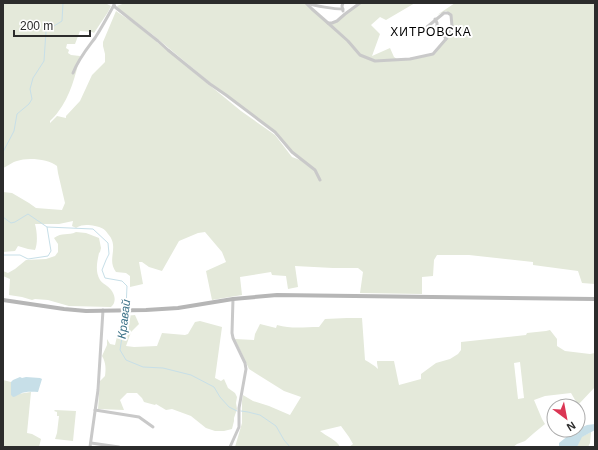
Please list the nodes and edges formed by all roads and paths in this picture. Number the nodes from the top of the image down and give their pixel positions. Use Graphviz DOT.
graph roads {
  1 [pos="307,3"];
  2 [pos="343,3"];
  3 [pos="360,3"];
  4 [pos="114,4"];
  5 [pos="317,4"];
  6 [pos="343,9"];
  7 [pos="345,14"];
  8 [pos="435,19"];
  9 [pos="328,23"];
  10 [pos="427,27"];
  11 [pos="446,39"];
  12 [pos="73,73"];
  13 [pos="320,180"];
  14 [pos="233,299"];
  15 [pos="595,299"];
  16 [pos="3,300"];
  17 [pos="102,310"];
  18 [pos="95,410"];
  19 [pos="153,427"];
  20 [pos="90,445"];
  21 [pos="101,446"];
  22 [pos="119,447"];
  23 [pos="230,447"];
  1 -- 5 [label="street"];
  1 -- 9 [label="street"];
  2 -- 6 [label="street"];
  3 -- 7 [label="street"];
  4 -- 12 [label="street"];
  4 -- 13 [label="street"];
  5 -- 6 [label="street"];
  6 -- 7 [label="street"];
  7 -- 9 [label="street"];
  8 -- 10 [label="street"];
  8 -- 11 [label="street"];
  8 -- 11 [label="street"];
  9 -- 11 [label="street"];
  14 -- 15 [label="street"];
  14 -- 17 [label="street"];
  14 -- 23 [label="street"];
  16 -- 17 [label="street"];
  17 -- 18 [label="street"];
  18 -- 19 [label="street"];
  18 -- 20 [label="street"];
  20 -- 21 [label="street"];
  21 -- 22 [label="street"];
}
